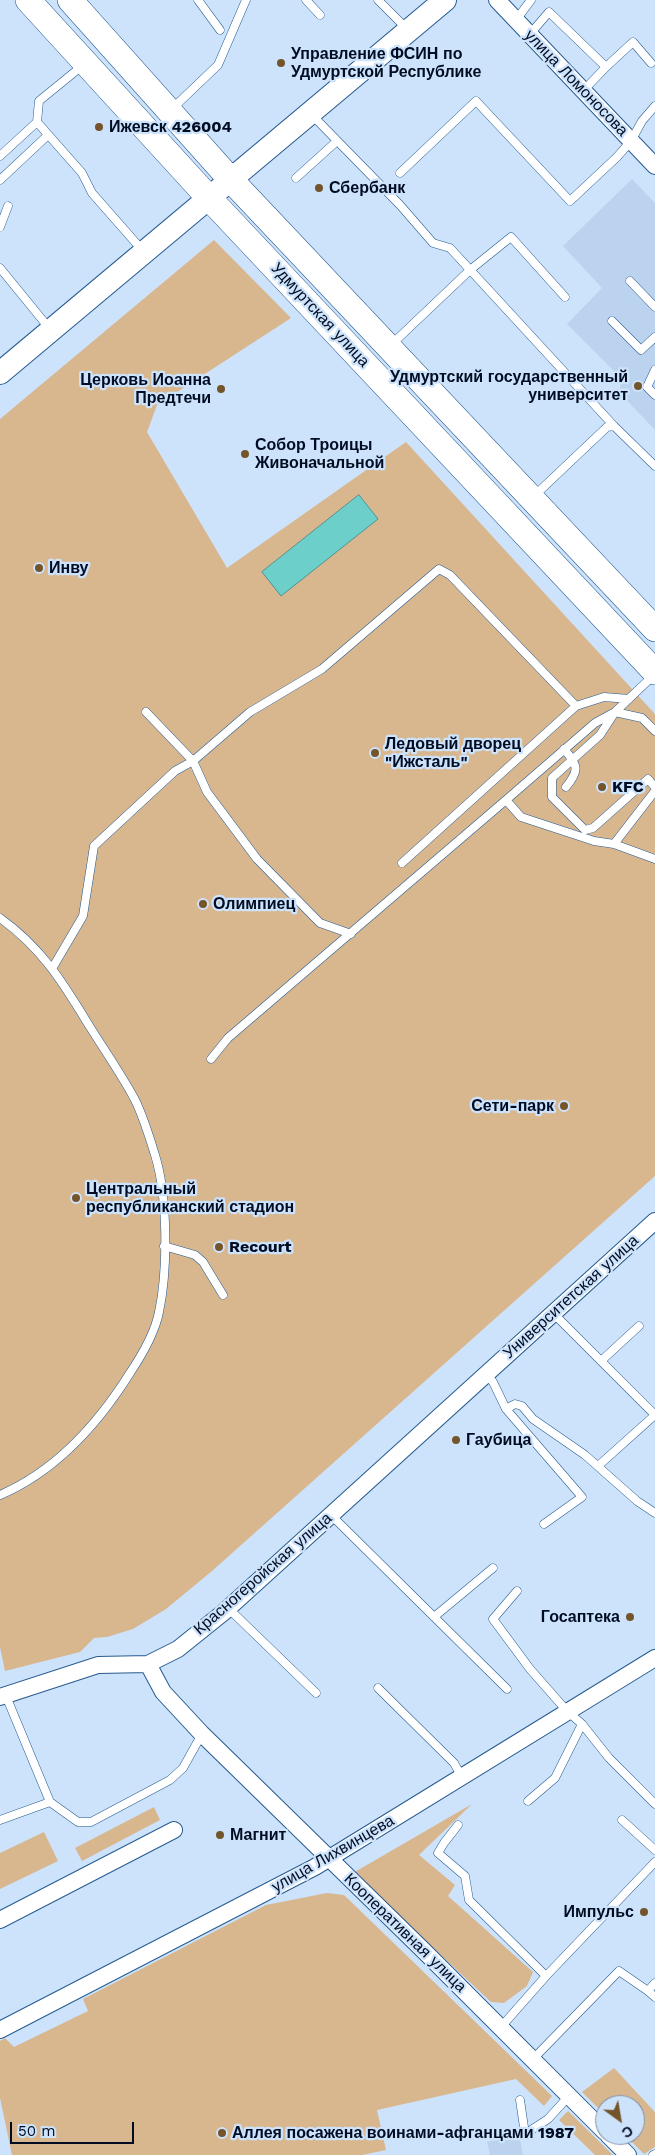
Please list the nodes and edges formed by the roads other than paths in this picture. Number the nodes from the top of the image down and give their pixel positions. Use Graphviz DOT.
graph roads {
  1 [pos="28,0"];
  2 [pos="70,0"];
  3 [pos="198,0"];
  4 [pos="246,0"];
  5 [pos="306,0"];
  6 [pos="378,0"];
  7 [pos="445,0"];
  8 [pos="497,0"];
  9 [pos="531,0"];
  10 [pos="320,15"];
  11 [pos="516,20"];
  12 [pos="220,30"];
  13 [pos="409,31"];
  14 [pos="530,34"];
  15 [pos="85,63"];
  16 [pos="651,63"];
  17 [pos="606,67"];
  18 [pos="583,91"];
  19 [pos="655,106"];
  20 [pos="170,112"];
  21 [pos="311,113"];
  22 [pos="37,122"];
  23 [pos="48,135"];
  24 [pos="337,141"];
  25 [pos="631,141"];
  26 [pos="0,156"];
  27 [pos="655,166"];
  28 [pos="400,173"];
  29 [pos="296,178"];
  30 [pos="0,180"];
  31 [pos="231,180"];
  32 [pos="209,198"];
  33 [pos="8,206"];
  34 [pos="0,227"];
  35 [pos="144,252"];
  36 [pos="0,268"];
  37 [pos="470,270"];
  38 [pos="630,281"];
  39 [pos="565,297"];
  40 [pos="655,307"];
  41 [pos="612,321"];
  42 [pos="50,330"];
  43 [pos="655,337"];
  44 [pos="388,347"];
  45 [pos="655,370"];
  46 [pos="0,372"];
  47 [pos="655,395"];
  48 [pos="614,426"];
  49 [pos="655,466"];
  50 [pos="532,499"];
  51 [pos="552,520"];
  52 [pos="532,540"];
  53 [pos="655,629"];
  54 [pos="655,673"];
  55 [pos="629,699"];
  56 [pos="576,706"];
  57 [pos="146,712"];
  58 [pos="615,712"];
  59 [pos="655,731"];
  60 [pos="564,749"];
  61 [pos="573,759"];
  62 [pos="193,761"];
  63 [pos="566,787"];
  64 [pos="655,789"];
  65 [pos="506,800"];
  66 [pos="614,844"];
  67 [pos="655,859"];
  68 [pos="402,863"];
  69 [pos="0,918"];
  70 [pos="351,934"];
  71 [pos="53,967"];
  72 [pos="211,1059"];
  73 [pos="655,1221"];
  74 [pos="164,1246"];
  75 [pos="223,1295"];
  76 [pos="553,1313"];
  77 [pos="639,1326"];
  78 [pos="601,1361"];
  79 [pos="486,1374"];
  80 [pos="506,1409"];
  81 [pos="598,1466"];
  82 [pos="0,1495"];
  83 [pos="655,1514"];
  84 [pos="331,1515"];
  85 [pos="544,1524"];
  86 [pos="493,1568"];
  87 [pos="517,1591"];
  88 [pos="228,1608"];
  89 [pos="434,1618"];
  90 [pos="655,1658"];
  91 [pos="148,1664"];
  92 [pos="378,1688"];
  93 [pos="508,1689"];
  94 [pos="316,1693"];
  95 [pos="3,1697"];
  96 [pos="568,1711"];
  97 [pos="582,1724"];
  98 [pos="202,1734"];
  99 [pos="462,1776"];
  100 [pos="528,1801"];
  101 [pos="50,1802"];
  102 [pos="655,1804"];
  103 [pos="0,1820"];
  104 [pos="622,1820"];
  105 [pos="458,1825"];
  106 [pos="174,1830"];
  107 [pos="655,1850"];
  108 [pos="329,1858"];
  109 [pos="655,1862"];
  110 [pos="0,1920"];
  111 [pos="546,1976"];
  112 [pos="655,1983"];
  113 [pos="648,1990"];
  114 [pos="655,1997"];
  115 [pos="501,2027"];
  116 [pos="0,2030"];
  117 [pos="533,2059"];
  118 [pos="569,2096"];
  119 [pos="520,2100"];
  120 [pos="595,2123"];
  121 [pos="618,2145"];
  122 [pos="628,2155"];
  1 -- 15 [label="main road, Удмуртская улица"];
  2 -- 20 [label="main road, Удмуртская улица"];
  3 -- 12 [label="lane"];
  4 -- 20 [label="lane"];
  5 -- 10 [label="lane"];
  6 -- 13 [label="lane"];
  7 -- 13 [label="main road"];
  8 -- 11 [label="street, улица Ломоносова"];
  9 -- 11 [label="lane"];
  11 -- 14 [label="street, улица Ломоносова"];
  13 -- 21 [label="main road"];
  14 -- 17 [label="lane"];
  14 -- 18 [label="street, улица Ломоносова"];
  15 -- 22 [label="lane"];
  15 -- 32 [label="main road, Удмуртская улица"];
  16 -- 17 [label="lane"];
  17 -- 18 [label="lane"];
  18 -- 25 [label="street, улица Ломоносова"];
  19 -- 25 [label="lane"];
  20 -- 31 [label="main road, Удмуртская улица"];
  21 -- 24 [label="lane"];
  21 -- 31 [label="main road"];
  22 -- 23 [label="lane"];
  22 -- 26 [label="lane"];
  23 -- 30 [label="lane"];
  23 -- 35 [label="lane"];
  24 -- 29 [label="lane"];
  24 -- 37 [label="lane"];
  25 -- 27 [label="street, улица Ломоносова"];
  25 -- 28 [label="lane"];
  31 -- 32 [label="main road"];
  31 -- 44 [label="main road, Удмуртская улица"];
  32 -- 35 [label="main road"];
  32 -- 52 [label="main road, Удмуртская улица"];
  33 -- 34 [label="lane"];
  35 -- 42 [label="main road"];
  36 -- 42 [label="lane"];
  37 -- 39 [label="lane"];
  37 -- 44 [label="lane"];
  37 -- 48 [label="lane"];
  38 -- 40 [label="lane"];
  41 -- 43 [label="lane"];
  42 -- 46 [label="main road"];
  44 -- 50 [label="main road, Удмуртская улица"];
  45 -- 47 [label="lane"];
  48 -- 49 [label="lane"];
  48 -- 50 [label="lane"];
  50 -- 51 [label="main road, Удмуртская улица"];
  51 -- 52 [label="main road"];
  51 -- 53 [label="main road, Удмуртская улица"];
  52 -- 54 [label="main road, Удмуртская улица"];
  54 -- 55 [label="lane"];
  55 -- 56 [label="lane"];
  55 -- 58 [label="lane"];
  56 -- 62 [label="lane"];
  56 -- 68 [label="lane"];
  57 -- 62 [label="lane"];
  58 -- 59 [label="lane"];
  58 -- 60 [label="lane"];
  58 -- 61 [label="lane"];
  60 -- 61 [label="lane"];
  60 -- 65 [label="lane"];
  61 -- 63 [label="lane"];
  61 -- 64 [label="lane"];
  62 -- 70 [label="lane"];
  62 -- 71 [label="lane"];
  64 -- 66 [label="lane"];
  65 -- 66 [label="lane"];
  65 -- 70 [label="lane"];
  66 -- 67 [label="lane"];
  69 -- 71 [label="lane"];
  70 -- 72 [label="lane"];
  71 -- 74 [label="lane"];
  73 -- 76 [label="street, Университетская улица"];
  74 -- 75 [label="lane"];
  74 -- 82 [label="lane"];
  76 -- 78 [label="lane"];
  76 -- 79 [label="street, Университетская улица"];
  77 -- 78 [label="lane"];
  78 -- 81 [label="lane"];
  79 -- 80 [label="lane"];
  79 -- 84 [label="street, Красногеройская улица"];
  80 -- 81 [label="lane"];
  80 -- 85 [label="lane"];
  81 -- 83 [label="lane"];
  84 -- 88 [label="street, Красногеройская улица"];
  84 -- 89 [label="lane"];
  86 -- 89 [label="lane"];
  87 -- 96 [label="lane"];
  88 -- 91 [label="street, Красногеройская улица"];
  88 -- 94 [label="lane"];
  89 -- 93 [label="lane"];
  90 -- 96 [label="street, улица Лихвинцева"];
  91 -- 95 [label="street, Красногеройская улица"];
  91 -- 98 [label="street, Кооперативная улица"];
  92 -- 99 [label="lane"];
  95 -- 101 [label="lane"];
  96 -- 97 [label="lane"];
  96 -- 99 [label="street, улица Лихвинцева"];
  97 -- 100 [label="lane"];
  97 -- 102 [label="lane"];
  98 -- 101 [label="lane"];
  98 -- 108 [label="street, Кооперативная улица"];
  99 -- 108 [label="street, улица Лихвинцева"];
  101 -- 103 [label="lane"];
  104 -- 107 [label="lane"];
  105 -- 111 [label="lane"];
  106 -- 110 [label="street"];
  108 -- 115 [label="street, Кооперативная улица"];
  108 -- 116 [label="street, улица Лихвинцева"];
  109 -- 111 [label="lane"];
  111 -- 115 [label="lane"];
  112 -- 113 [label="lane"];
  113 -- 114 [label="lane"];
  113 -- 117 [label="lane"];
  115 -- 117 [label="street, Кооперативная улица"];
  117 -- 118 [label="street, Кооперативная улица"];
  118 -- 119 [label="lane"];
  118 -- 120 [label="street, Кооперативная улица"];
  121 -- 122 [label="street, Кооперативная улица"];
}
